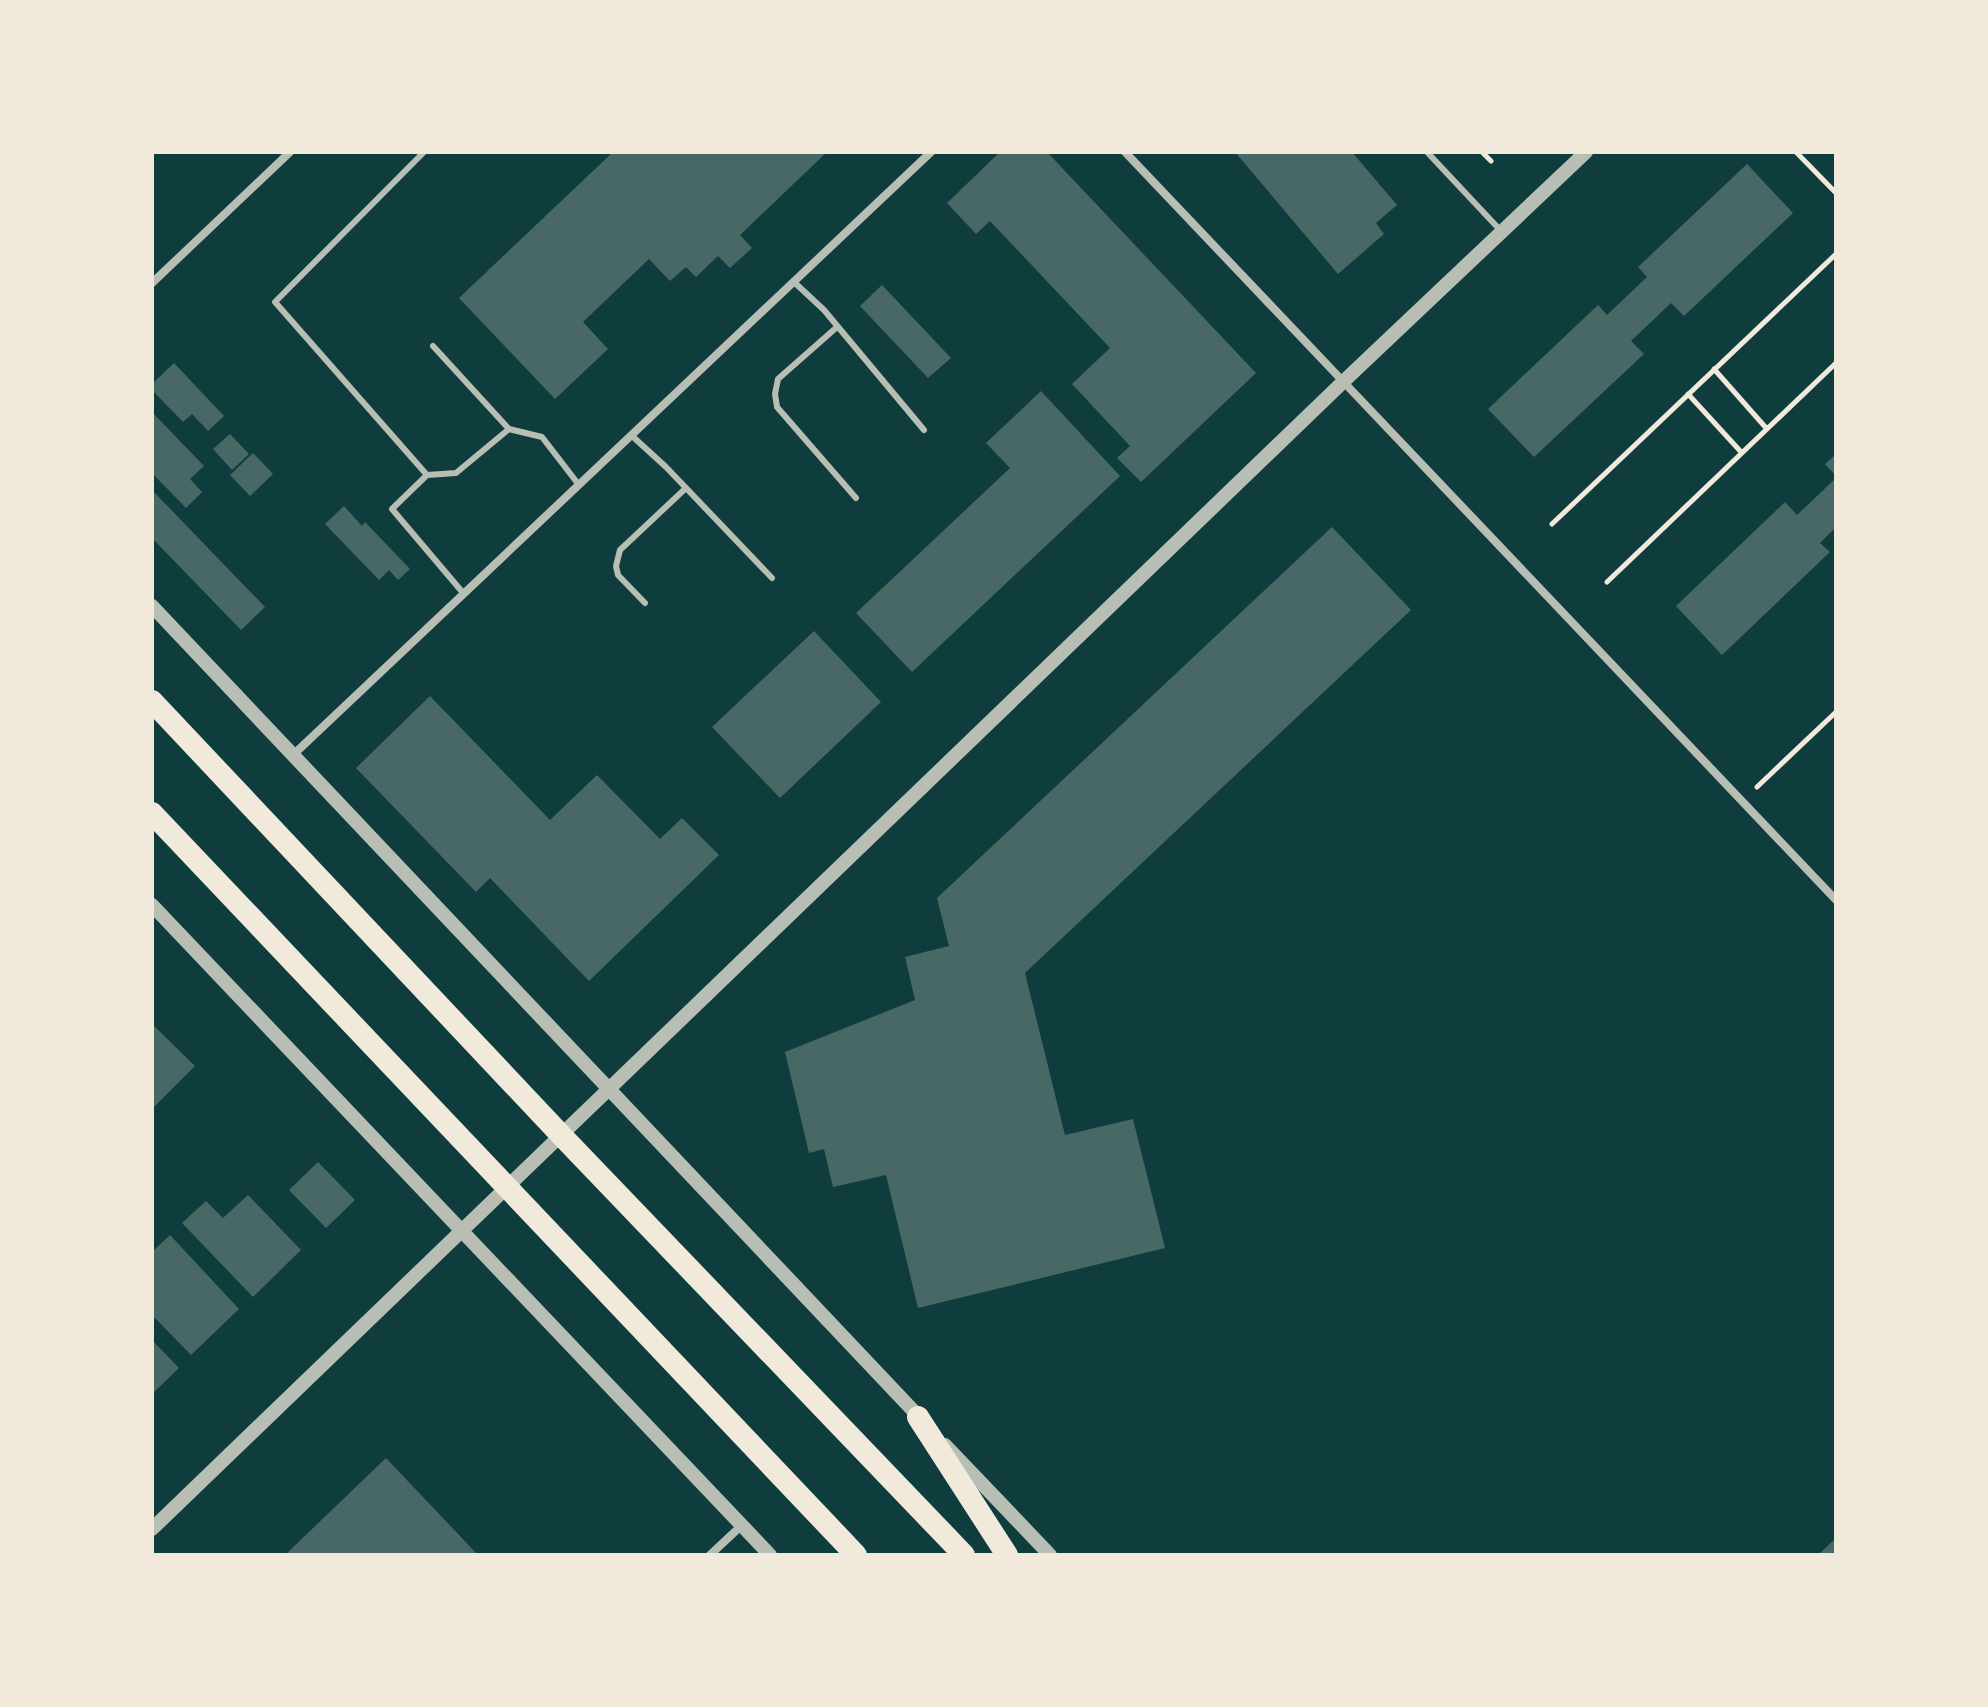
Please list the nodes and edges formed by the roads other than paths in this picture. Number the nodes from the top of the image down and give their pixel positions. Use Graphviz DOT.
graph roads {
  1 [pos="290,152"];
  2 [pos="424,152"];
  3 [pos="931,152"];
  4 [pos="1125,152"];
  5 [pos="1427,152"];
  6 [pos="1586,152"];
  7 [pos="1502,231"];
  8 [pos="794,282"];
  9 [pos="152,283"];
  10 [pos="837,327"];
  11 [pos="433,346"];
  12 [pos="1344,381"];
  13 [pos="509,429"];
  14 [pos="924,430"];
  15 [pos="631,435"];
  16 [pos="427,475"];
  17 [pos="579,485"];
  18 [pos="686,488"];
  19 [pos="856,498"];
  20 [pos="772,578"];
  21 [pos="464,594"];
  22 [pos="645,603"];
  23 [pos="152,606"];
  24 [pos="152,701"];
  25 [pos="293,755"];
  26 [pos="152,813"];
  27 [pos="1836,900"];
  28 [pos="152,905"];
  29 [pos="609,1089"];
  30 [pos="561,1135"];
  31 [pos="506,1188"];
  32 [pos="463,1230"];
  33 [pos="918,1417"];
  34 [pos="742,1525"];
  35 [pos="152,1529"];
  36 [pos="710,1555"];
  37 [pos="770,1555"];
  38 [pos="856,1555"];
  39 [pos="964,1555"];
  40 [pos="1007,1555"];
  41 [pos="1050,1555"];
  1 -- 9 [label="street"];
  2 -- 16 [label="lane"];
  3 -- 8 [label="street"];
  4 -- 12 [label="street"];
  5 -- 7 [label="lane"];
  6 -- 7 [label="street"];
  7 -- 12 [label="street"];
  8 -- 10 [label="lane"];
  8 -- 15 [label="street"];
  10 -- 14 [label="lane"];
  10 -- 19 [label="lane"];
  11 -- 13 [label="lane"];
  12 -- 27 [label="street"];
  12 -- 29 [label="street"];
  13 -- 16 [label="lane"];
  13 -- 17 [label="lane"];
  15 -- 17 [label="street"];
  15 -- 18 [label="lane"];
  16 -- 21 [label="lane"];
  17 -- 21 [label="street"];
  18 -- 20 [label="lane"];
  18 -- 22 [label="lane"];
  21 -- 25 [label="street"];
  23 -- 25 [label="street"];
  24 -- 30 [label="highway"];
  25 -- 29 [label="street"];
  26 -- 31 [label="highway"];
  28 -- 32 [label="street"];
  29 -- 30 [label="street"];
  29 -- 33 [label="street"];
  30 -- 31 [label="street"];
  30 -- 39 [label="highway"];
  31 -- 32 [label="street"];
  31 -- 38 [label="highway"];
  32 -- 34 [label="street"];
  32 -- 35 [label="street"];
  33 -- 40 [label="highway"];
  33 -- 41 [label="street"];
  34 -- 36 [label="street"];
  34 -- 37 [label="street"];
}
